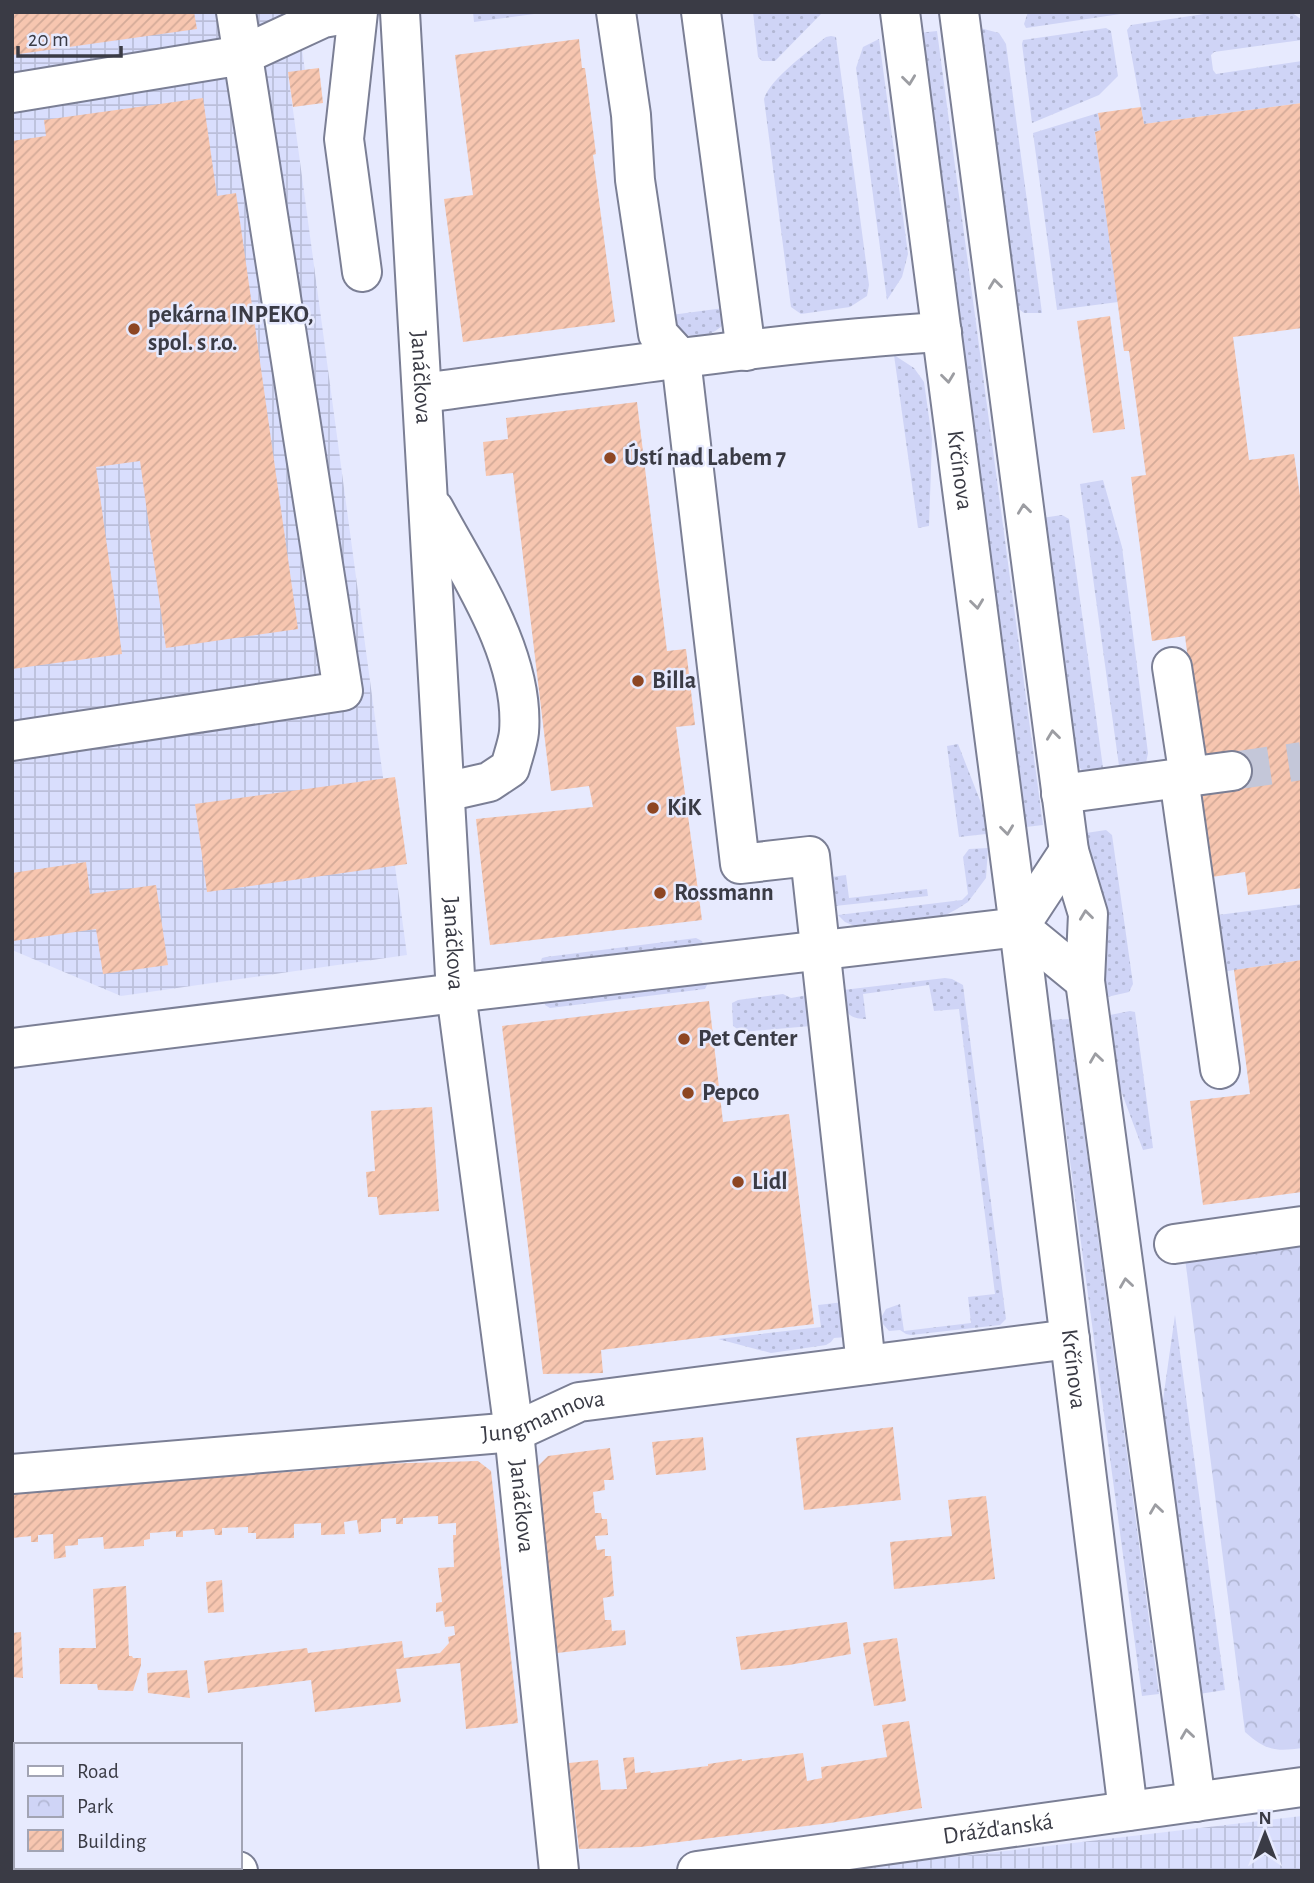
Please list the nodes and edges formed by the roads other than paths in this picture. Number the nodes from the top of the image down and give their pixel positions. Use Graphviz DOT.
graph roads {
  1 [pos="236,12"];
  2 [pos="357,12"];
  3 [pos="400,12"];
  4 [pos="616,12"];
  5 [pos="701,12"];
  6 [pos="900,12"];
  7 [pos="959,12"];
  8 [pos="243,55"];
  9 [pos="12,93"];
  10 [pos="362,271"];
  11 [pos="942,332"];
  12 [pos="746,351"];
  13 [pos="681,359"];
  14 [pos="422,393"];
  15 [pos="428,498"];
  16 [pos="1172,667"];
  17 [pos="12,741"];
  18 [pos="1232,771"];
  19 [pos="1184,777"];
  20 [pos="444,792"];
  21 [pos="1061,794"];
  22 [pos="1069,851"];
  23 [pos="1019,927"];
  24 [pos="820,951"];
  25 [pos="1085,981"];
  26 [pos="456,993"];
  27 [pos="12,1048"];
  28 [pos="1220,1069"];
  29 [pos="1302,1226"];
  30 [pos="1174,1244"];
  31 [pos="1070,1339"];
  32 [pos="866,1365"];
  33 [pos="514,1432"];
  34 [pos="12,1474"];
  35 [pos="1302,1787"];
  36 [pos="1196,1802"];
  37 [pos="1128,1811"];
  38 [pos="559,1871"];
  39 [pos="697,1871"];
  1 -- 8 [label="street"];
  2 -- 8 [label="street"];
  2 -- 10 [label="street"];
  3 -- 14 [label="street, Janáčkova"];
  4 -- 13 [label="street"];
  5 -- 12 [label="street"];
  6 -- 11 [label="street, Krčínova, one-way"];
  21 -- 7 [label="street, one-way"];
  8 -- 9 [label="street"];
  8 -- 17 [label="street"];
  11 -- 12 [label="street"];
  11 -- 23 [label="street, Krčínova, one-way"];
  12 -- 13 [label="street"];
  13 -- 14 [label="street"];
  13 -- 24 [label="street"];
  14 -- 15 [label="street, Janáčkova"];
  15 -- 20 [label="street, Janáčkova"];
  15 -- 20 [label="street"];
  16 -- 19 [label="street"];
  18 -- 19 [label="street"];
  19 -- 21 [label="street"];
  19 -- 28 [label="street"];
  20 -- 26 [label="street, Janáčkova"];
  21 -- 22 [label="street"];
  22 -- 23 [label="street"];
  25 -- 22 [label="street, one-way"];
  23 -- 24 [label="street"];
  23 -- 25 [label="street"];
  23 -- 31 [label="street, Krčínova"];
  24 -- 26 [label="street"];
  24 -- 32 [label="street"];
  36 -- 25 [label="street, one-way"];
  26 -- 27 [label="street"];
  26 -- 33 [label="street, Janáčkova"];
  29 -- 30 [label="street"];
  31 -- 32 [label="street, Jungmannova"];
  31 -- 37 [label="street, Krčínova"];
  32 -- 33 [label="street, Jungmannova"];
  33 -- 34 [label="street, Jungmannova"];
  33 -- 38 [label="street, Janáčkova"];
  35 -- 36 [label="street, Drážďanská"];
  36 -- 37 [label="street, Drážďanská"];
  37 -- 39 [label="street, Drážďanská"];
}
